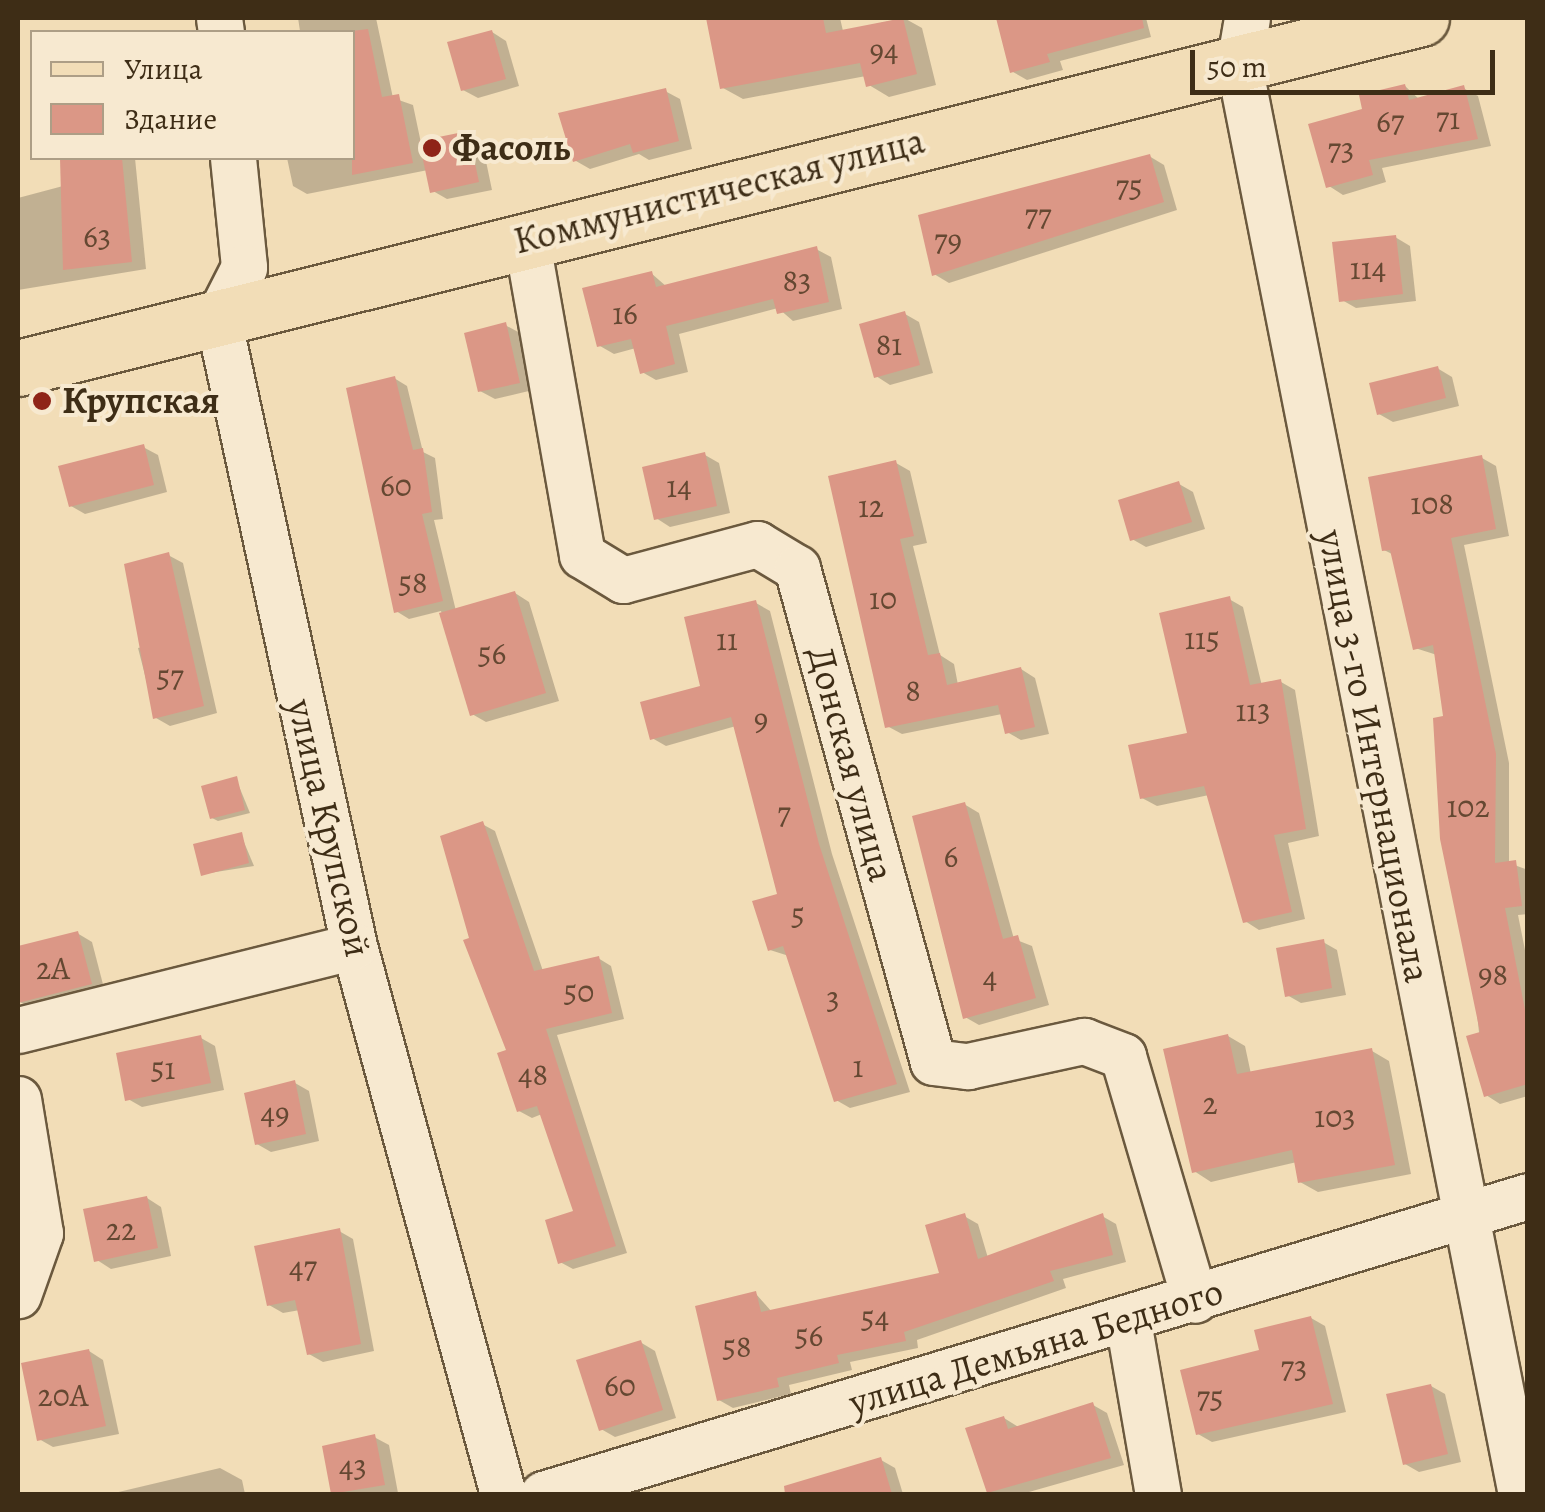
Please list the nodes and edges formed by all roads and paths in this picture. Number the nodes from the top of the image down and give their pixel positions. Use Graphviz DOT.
graph roads {
  1 [pos="1421,18"];
  2 [pos="1243,41"];
  3 [pos="233,160"];
  4 [pos="526,237"];
  5 [pos="218,318"];
  6 [pos="18,368"];
  7 [pos="354,946"];
  8 [pos="18,1030"];
  9 [pos="18,1099"];
  10 [pos="1528,1196"];
  11 [pos="1463,1216"];
  12 [pos="18,1295"];
  13 [pos="1195,1300"];
  14 [pos="1128,1321"];
  15 [pos="503,1494"];
  16 [pos="543,1494"];
  17 [pos="1158,1494"];
  18 [pos="1521,1494"];
  1 -- 2 [label="main road, Коммунистическая улица"];
  2 -- 4 [label="main road, Коммунистическая улица"];
  2 -- 11 [label="street, улица 3-го Интернационала"];
  3 -- 5 [label="street"];
  4 -- 5 [label="main road, Коммунистическая улица"];
  4 -- 13 [label="street, Донская улица"];
  5 -- 6 [label="main road, Коммунистическая улица"];
  5 -- 7 [label="street, улица Крупской"];
  7 -- 8 [label="street"];
  7 -- 15 [label="street, улица Крупской"];
  9 -- 12 [label="street"];
  10 -- 11 [label="street, улица Демьяна Бедного"];
  11 -- 13 [label="street, улица Демьяна Бедного"];
  11 -- 18 [label="street, улица 3-го Интернационала"];
  13 -- 14 [label="street, улица Демьяна Бедного"];
  14 -- 16 [label="street, улица Демьяна Бедного"];
  14 -- 17 [label="street"];
}
